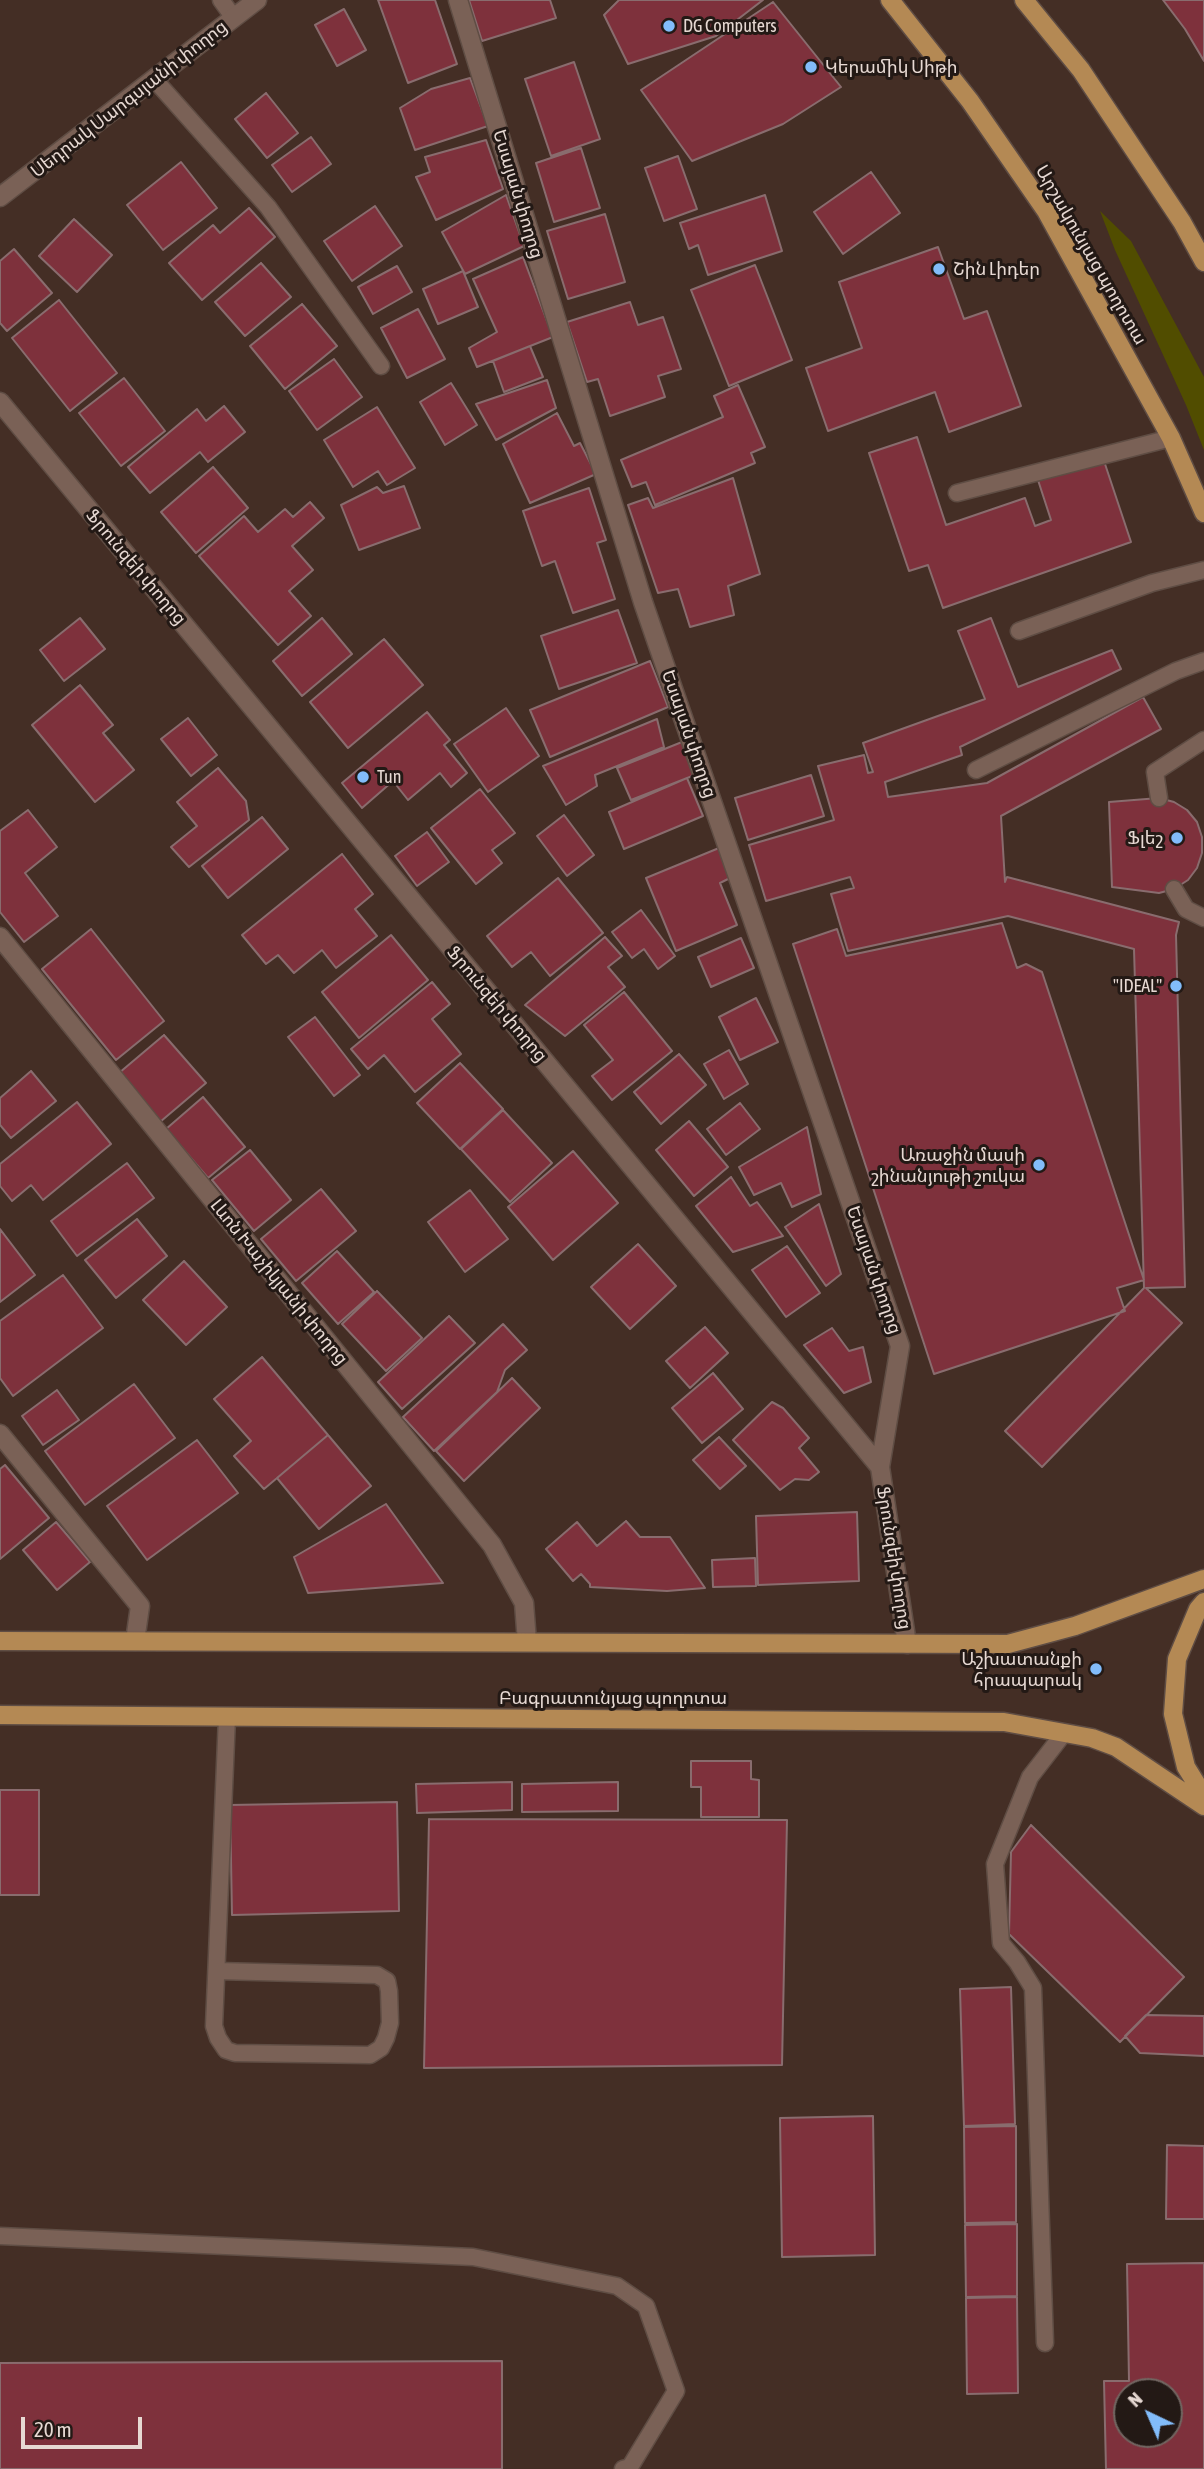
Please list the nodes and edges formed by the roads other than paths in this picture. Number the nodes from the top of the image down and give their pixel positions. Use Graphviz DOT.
graph roads {
  1 [pos="221,0"];
  2 [pos="257,0"];
  3 [pos="458,0"];
  4 [pos="890,0"];
  5 [pos="1024,0"];
  6 [pos="234,18"];
  7 [pos="154,79"];
  8 [pos="0,197"];
  9 [pos="1204,262"];
  10 [pos="381,366"];
  11 [pos="0,402"];
  12 [pos="1171,438"];
  13 [pos="957,492"];
  14 [pos="1204,513"];
  15 [pos="1204,570"];
  16 [pos="1019,631"];
  17 [pos="1204,661"];
  18 [pos="1204,740"];
  19 [pos="976,770"];
  20 [pos="1159,798"];
  21 [pos="1174,889"];
  22 [pos="1204,918"];
  23 [pos="0,937"];
  24 [pos="0,1434"];
  25 [pos="880,1467"];
  26 [pos="1204,1578"];
  27 [pos="1204,1602"];
  28 [pos="0,1641"];
  29 [pos="135,1641"];
  30 [pos="527,1642"];
  31 [pos="906,1644"];
  32 [pos="0,1715"];
  33 [pos="227,1717"];
  34 [pos="1064,1733"];
  35 [pos="1204,1796"];
  36 [pos="1204,1806"];
  37 [pos="216,1971"];
  38 [pos="0,2236"];
  39 [pos="1045,2343"];
  40 [pos="623,2469"];
  1 -- 6 [label="lane"];
  2 -- 6 [label="street, Սեդրակ Սարգսյանի փողոց"];
  3 -- 25 [label="street, Եսայան փողոց"];
  4 -- 12 [label="main road, Արշակունյաց պողոտա"];
  5 -- 9 [label="main road"];
  6 -- 7 [label="street, Սեդրակ Սարգսյանի փողոց"];
  7 -- 8 [label="street, Սեդրակ Սարգսյանի փողոց"];
  7 -- 10 [label="lane"];
  11 -- 25 [label="street, Ֆրունզեի փողոց"];
  12 -- 13 [label="lane"];
  12 -- 14 [label="main road, Արշակունյաց պողոտա"];
  15 -- 16 [label="lane"];
  17 -- 19 [label="lane"];
  18 -- 20 [label="lane"];
  21 -- 22 [label="lane"];
  23 -- 30 [label="street, Լևոն Խաչիկյանի փողոց"];
  24 -- 29 [label="street"];
  25 -- 31 [label="street, Ֆրունզեի փողոց"];
  26 -- 31 [label="main road"];
  27 -- 35 [label="main road"];
  28 -- 29 [label="main road"];
  29 -- 30 [label="main road"];
  30 -- 31 [label="main road"];
  32 -- 33 [label="main road, Բագրատունյաց պողոտա"];
  33 -- 34 [label="main road, Բագրատունյաց պողոտա"];
  33 -- 37 [label="lane"];
  34 -- 36 [label="main road, Բագրատունյաց պողոտա"];
  34 -- 39 [label="lane"];
  37 -- 37 [label="lane"];
  38 -- 40 [label="lane"];
}
